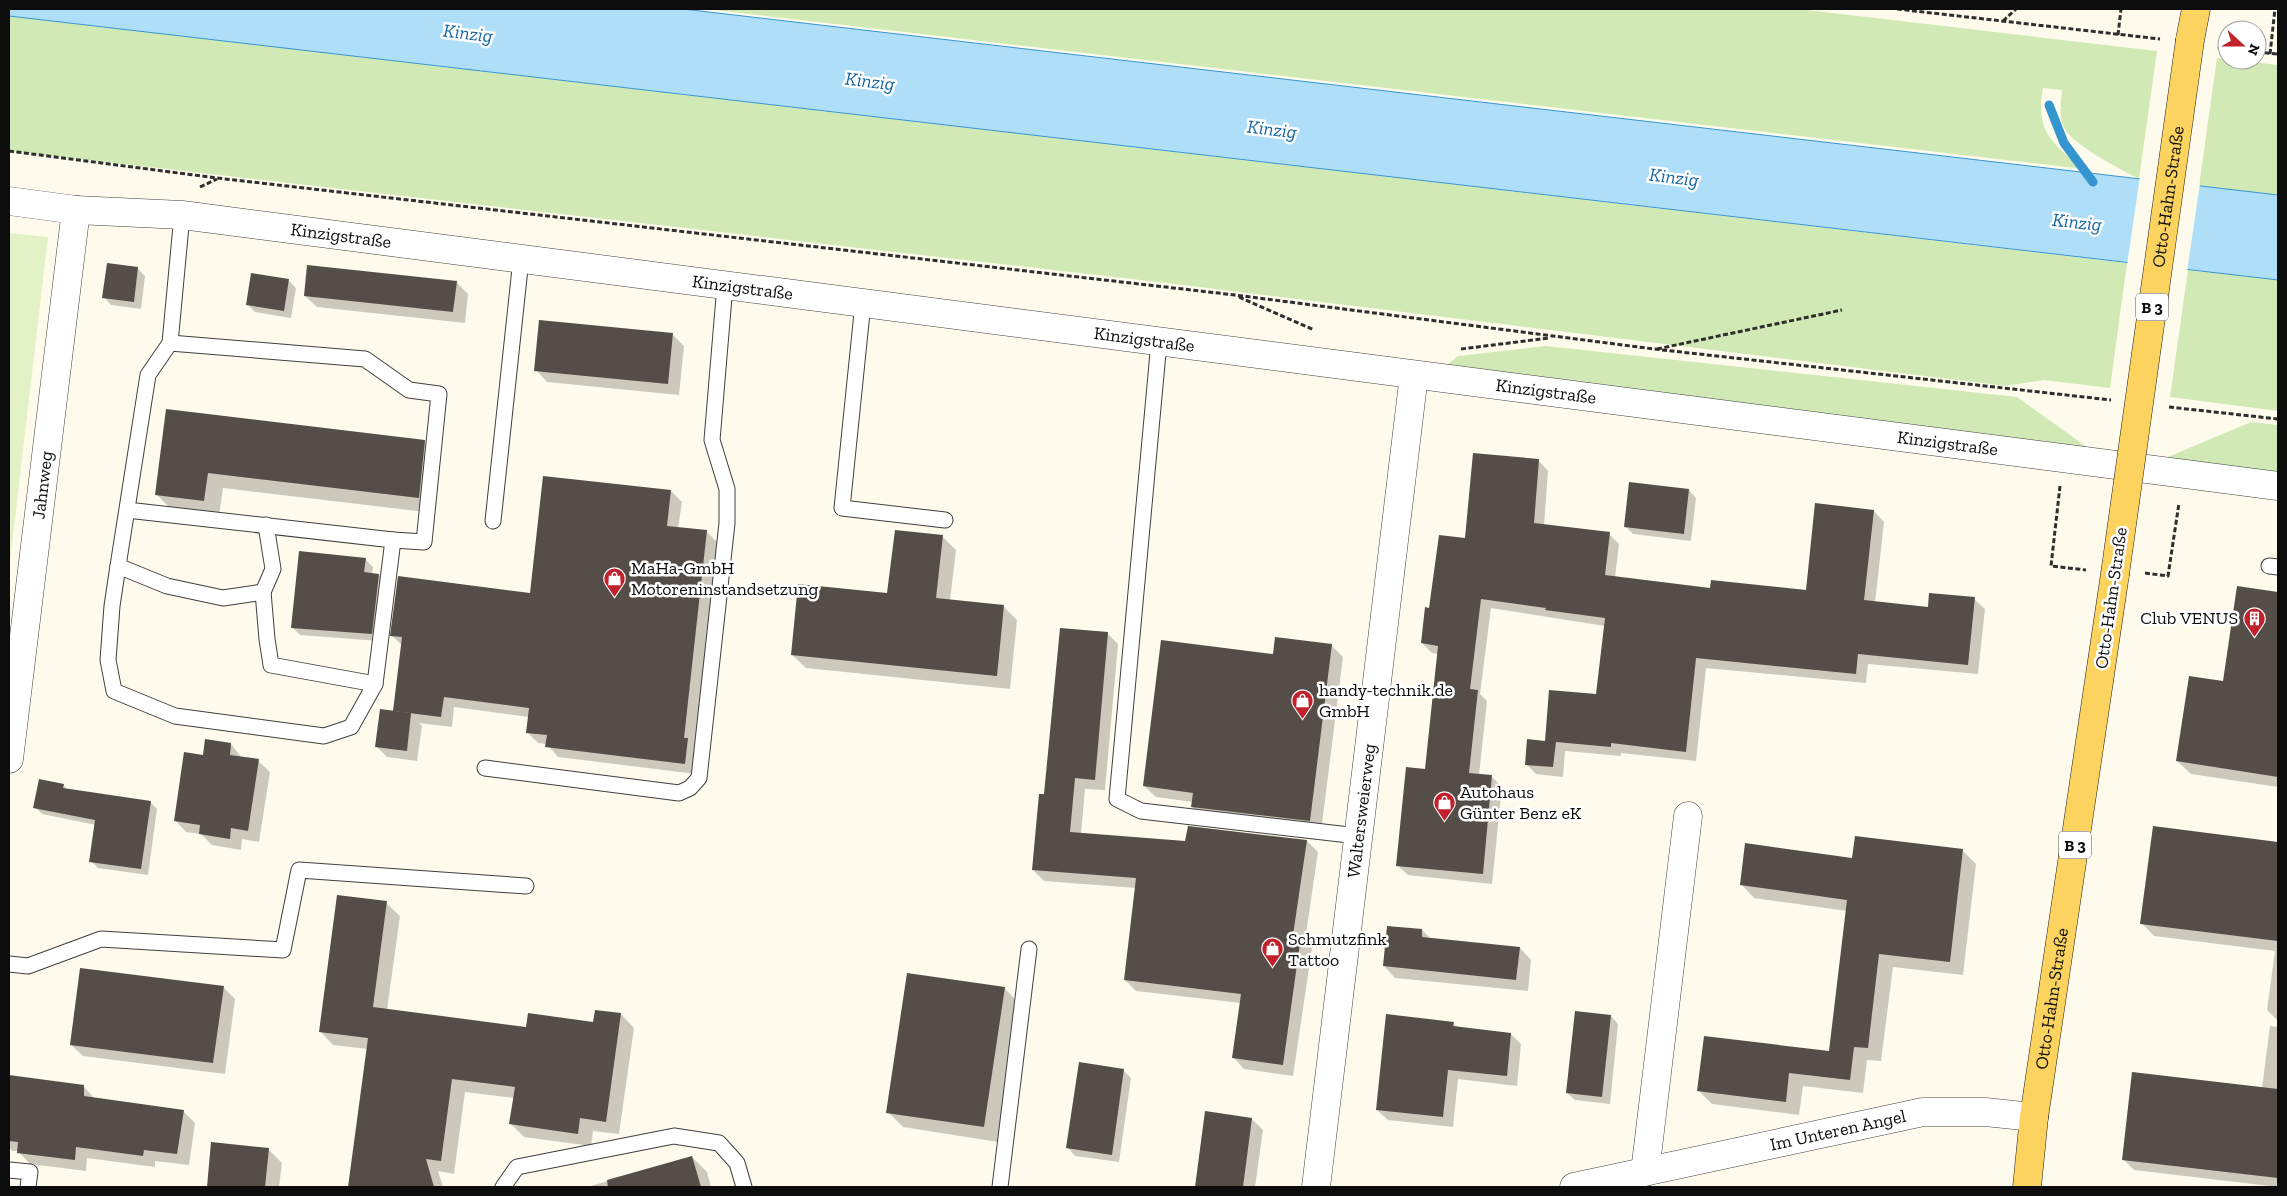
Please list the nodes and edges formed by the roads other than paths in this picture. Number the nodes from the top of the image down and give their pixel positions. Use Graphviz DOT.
graph roads {
  1 [pos="2196,9"];
  2 [pos="9,201"];
  3 [pos="76,210"];
  4 [pos="182,215"];
  5 [pos="521,259"];
  6 [pos="725,285"];
  7 [pos="863,303"];
  8 [pos="1159,342"];
  9 [pos="170,343"];
  10 [pos="1414,375"];
  11 [pos="2278,486"];
  12 [pos="127,510"];
  13 [pos="945,520"];
  14 [pos="493,521"];
  15 [pos="266,525"];
  16 [pos="393,540"];
  17 [pos="118,566"];
  18 [pos="263,592"];
  19 [pos="375,684"];
  20 [pos="9,759"];
  21 [pos="485,768"];
  22 [pos="1688,816"];
  23 [pos="1358,836"];
  24 [pos="526,886"];
  25 [pos="1029,949"];
  26 [pos="9,964"];
  27 [pos="2034,1117"];
  28 [pos="9,1170"];
  29 [pos="1645,1172"];
  30 [pos="28,1187"];
  31 [pos="503,1187"];
  32 [pos="744,1187"];
  33 [pos="1000,1187"];
  34 [pos="1316,1187"];
  35 [pos="1574,1187"];
  36 [pos="2027,1187"];
  1 -- 27 [label="main road, Otto-Hahn-Straße / B 3, bridge"];
  2 -- 3 [label="street, Kinzigstraße"];
  3 -- 4 [label="street, Kinzigstraße"];
  3 -- 20 [label="street, Jahnweg"];
  4 -- 5 [label="street, Kinzigstraße"];
  4 -- 9 [label="lane"];
  5 -- 6 [label="street, Kinzigstraße"];
  5 -- 14 [label="lane"];
  6 -- 7 [label="street, Kinzigstraße"];
  6 -- 21 [label="lane"];
  7 -- 8 [label="street, Kinzigstraße"];
  7 -- 13 [label="lane"];
  8 -- 10 [label="street, Kinzigstraße"];
  8 -- 23 [label="lane"];
  9 -- 12 [label="lane"];
  9 -- 16 [label="lane"];
  10 -- 11 [label="street, Kinzigstraße"];
  10 -- 23 [label="street, Waltersweierweg"];
  12 -- 15 [label="lane"];
  12 -- 17 [label="lane"];
  15 -- 16 [label="lane"];
  15 -- 18 [label="lane"];
  16 -- 19 [label="lane"];
  17 -- 18 [label="lane"];
  17 -- 19 [label="lane"];
  18 -- 19 [label="lane"];
  22 -- 29 [label="street"];
  23 -- 34 [label="street, Waltersweierweg"];
  24 -- 26 [label="lane"];
  25 -- 33 [label="lane"];
  27 -- 29 [label="street, Im Unteren Angel"];
  27 -- 36 [label="main road, Otto-Hahn-Straße / B 3"];
  28 -- 30 [label="lane"];
  29 -- 35 [label="street, Im Unteren Angel"];
  31 -- 32 [label="lane"];
}
